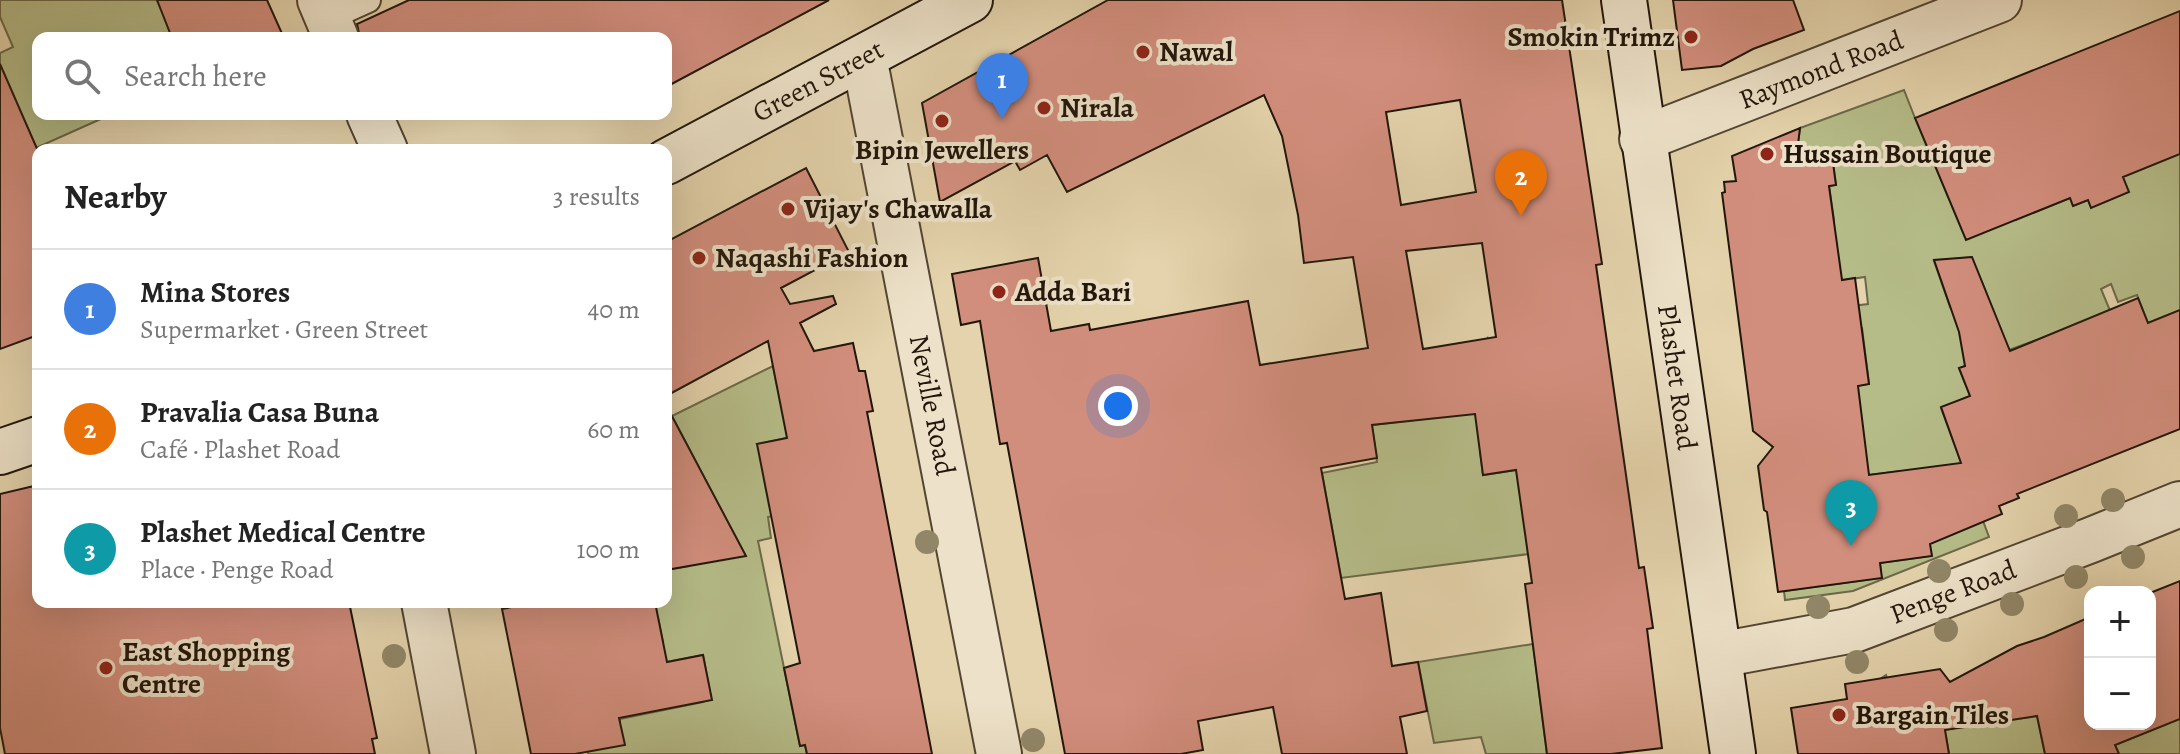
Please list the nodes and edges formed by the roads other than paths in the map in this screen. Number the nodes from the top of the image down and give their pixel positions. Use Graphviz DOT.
graph roads {
  1 [pos="368,0"];
  2 [pos="970,0"];
  3 [pos="1624,0"];
  4 [pos="1999,0"];
  5 [pos="328,19"];
  6 [pos="864,57"];
  7 [pos="372,120"];
  8 [pos="1642,139"];
  9 [pos="382,144"];
  10 [pos="672,159"];
  11 [pos="32,441"];
  12 [pos="0,452"];
  13 [pos="2180,504"];
  14 [pos="425,608"];
  15 [pos="1719,655"];
  16 [pos="453,754"];
  17 [pos="999,754"];
  18 [pos="1733,754"];
  1 -- 5 [label="lane"];
  2 -- 6 [label="street, Green Street"];
  3 -- 8 [label="street, Plashet Road"];
  4 -- 8 [label="street, Raymond Road"];
  6 -- 10 [label="street, Green Street"];
  6 -- 17 [label="street, Neville Road"];
  7 -- 9 [label="street"];
  8 -- 15 [label="street, Plashet Road"];
  11 -- 12 [label="street"];
  13 -- 15 [label="street, Penge Road"];
  14 -- 16 [label="street"];
  15 -- 18 [label="street, Plashet Road"];
}
